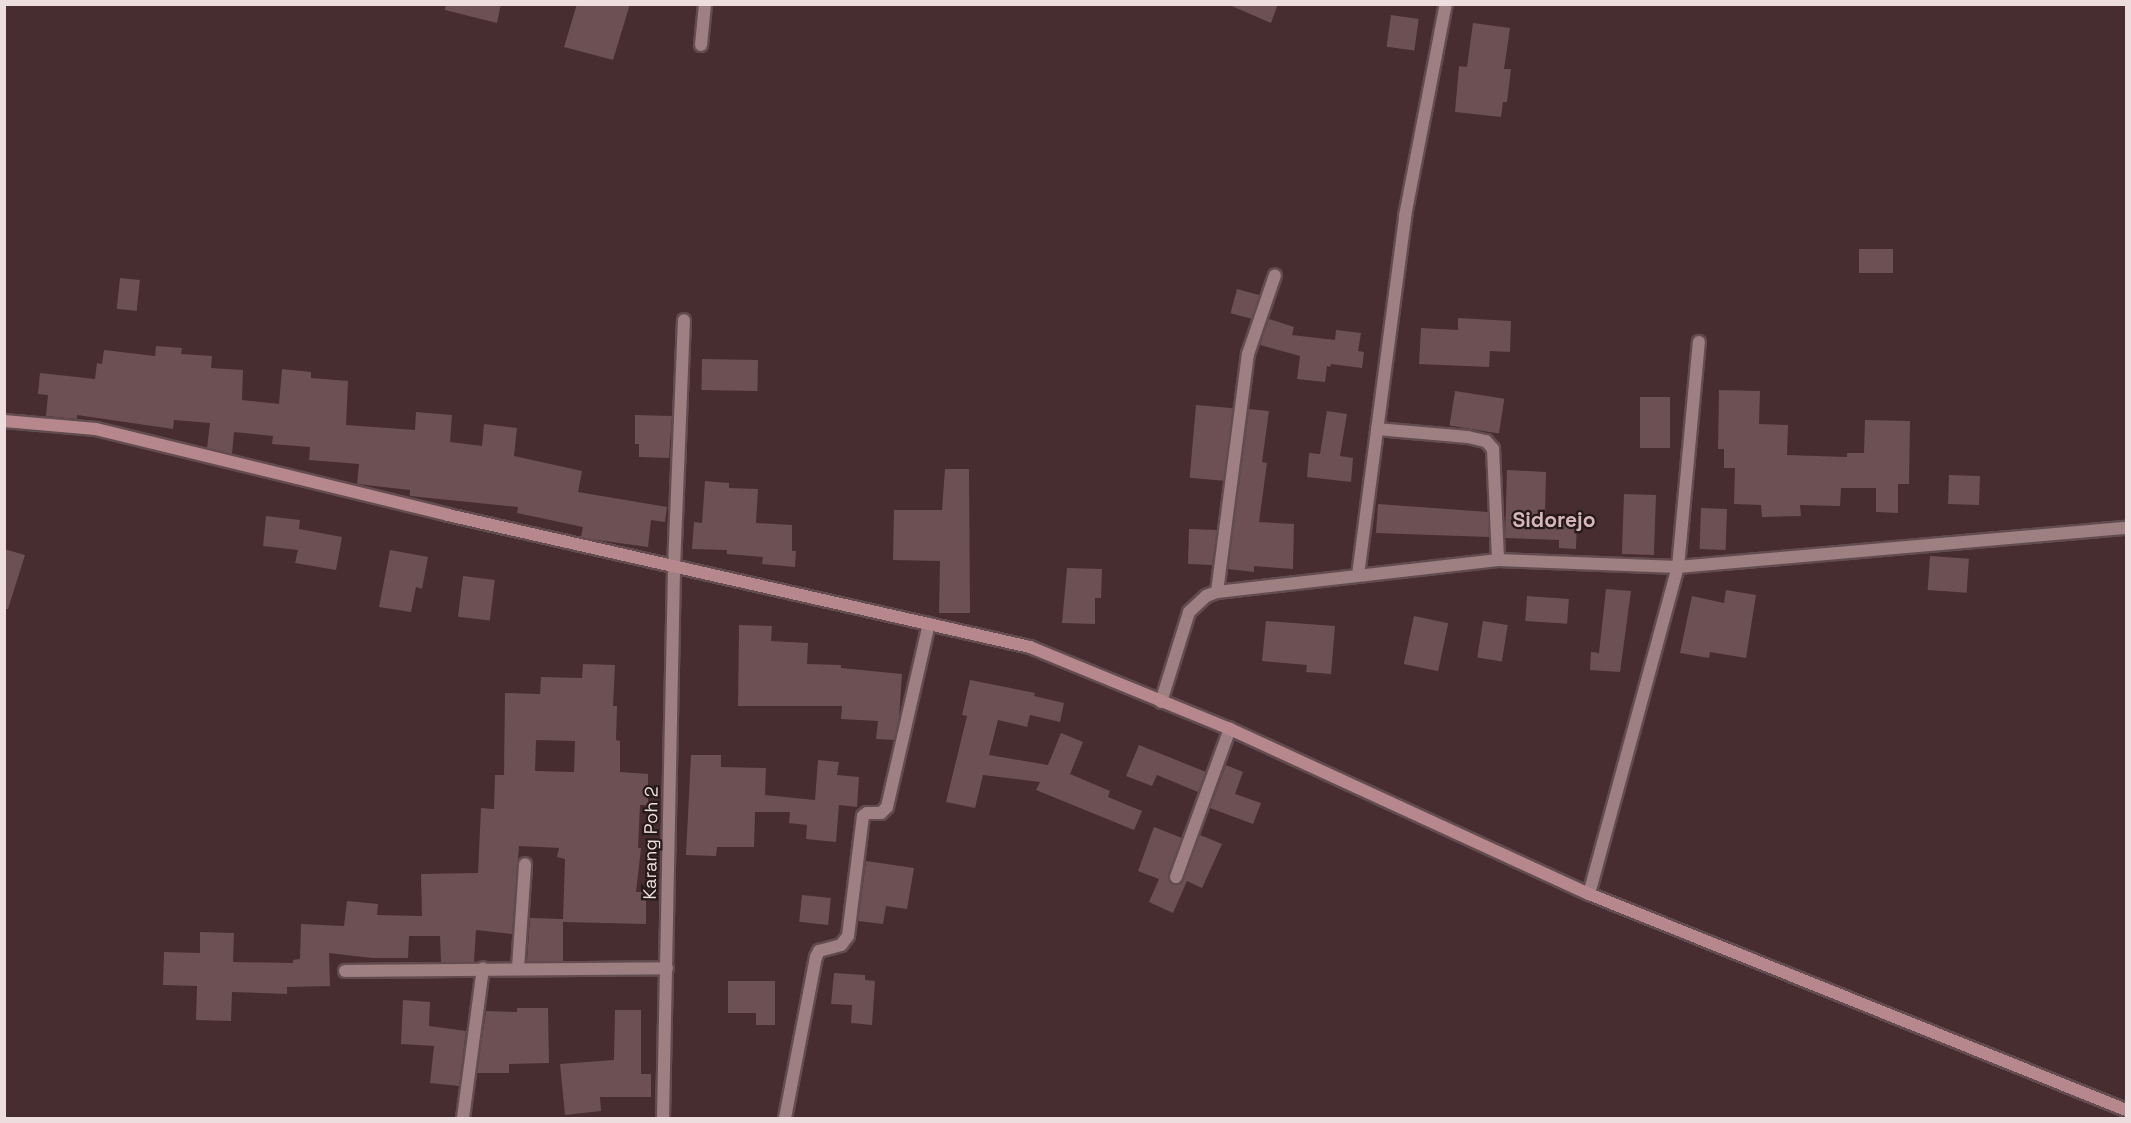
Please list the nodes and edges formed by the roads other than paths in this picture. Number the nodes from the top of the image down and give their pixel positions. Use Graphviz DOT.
graph roads {
  1 [pos="705,4"];
  2 [pos="1446,4"];
  3 [pos="701,45"];
  4 [pos="1275,275"];
  5 [pos="684,320"];
  6 [pos="1699,342"];
  7 [pos="4,421"];
  8 [pos="1377,429"];
  9 [pos="2127,528"];
  10 [pos="1498,560"];
  11 [pos="1678,567"];
  12 [pos="674,568"];
  13 [pos="1358,575"];
  14 [pos="1217,592"];
  15 [pos="929,624"];
  16 [pos="1161,702"];
  17 [pos="1230,729"];
  18 [pos="525,864"];
  19 [pos="1176,878"];
  20 [pos="1589,894"];
  21 [pos="483,968"];
  22 [pos="518,968"];
  23 [pos="667,968"];
  24 [pos="345,971"];
  25 [pos="2127,1110"];
  26 [pos="462,1119"];
  27 [pos="663,1119"];
  28 [pos="784,1119"];
  1 -- 3 [label="street"];
  2 -- 8 [label="street"];
  4 -- 14 [label="street"];
  5 -- 12 [label="street, Karang Poh 2"];
  6 -- 11 [label="street"];
  7 -- 12 [label="main road"];
  8 -- 10 [label="street"];
  8 -- 13 [label="street"];
  9 -- 11 [label="street"];
  10 -- 11 [label="street"];
  10 -- 13 [label="street"];
  11 -- 20 [label="street"];
  12 -- 15 [label="main road"];
  12 -- 23 [label="street, Karang Poh 2"];
  13 -- 14 [label="street"];
  14 -- 16 [label="street"];
  15 -- 16 [label="main road"];
  15 -- 28 [label="street"];
  16 -- 17 [label="main road"];
  17 -- 19 [label="street"];
  17 -- 20 [label="main road"];
  18 -- 22 [label="street"];
  20 -- 25 [label="main road"];
  21 -- 22 [label="street"];
  21 -- 24 [label="street"];
  21 -- 26 [label="street"];
  22 -- 23 [label="street"];
  23 -- 27 [label="street, Karang Poh 2"];
}
